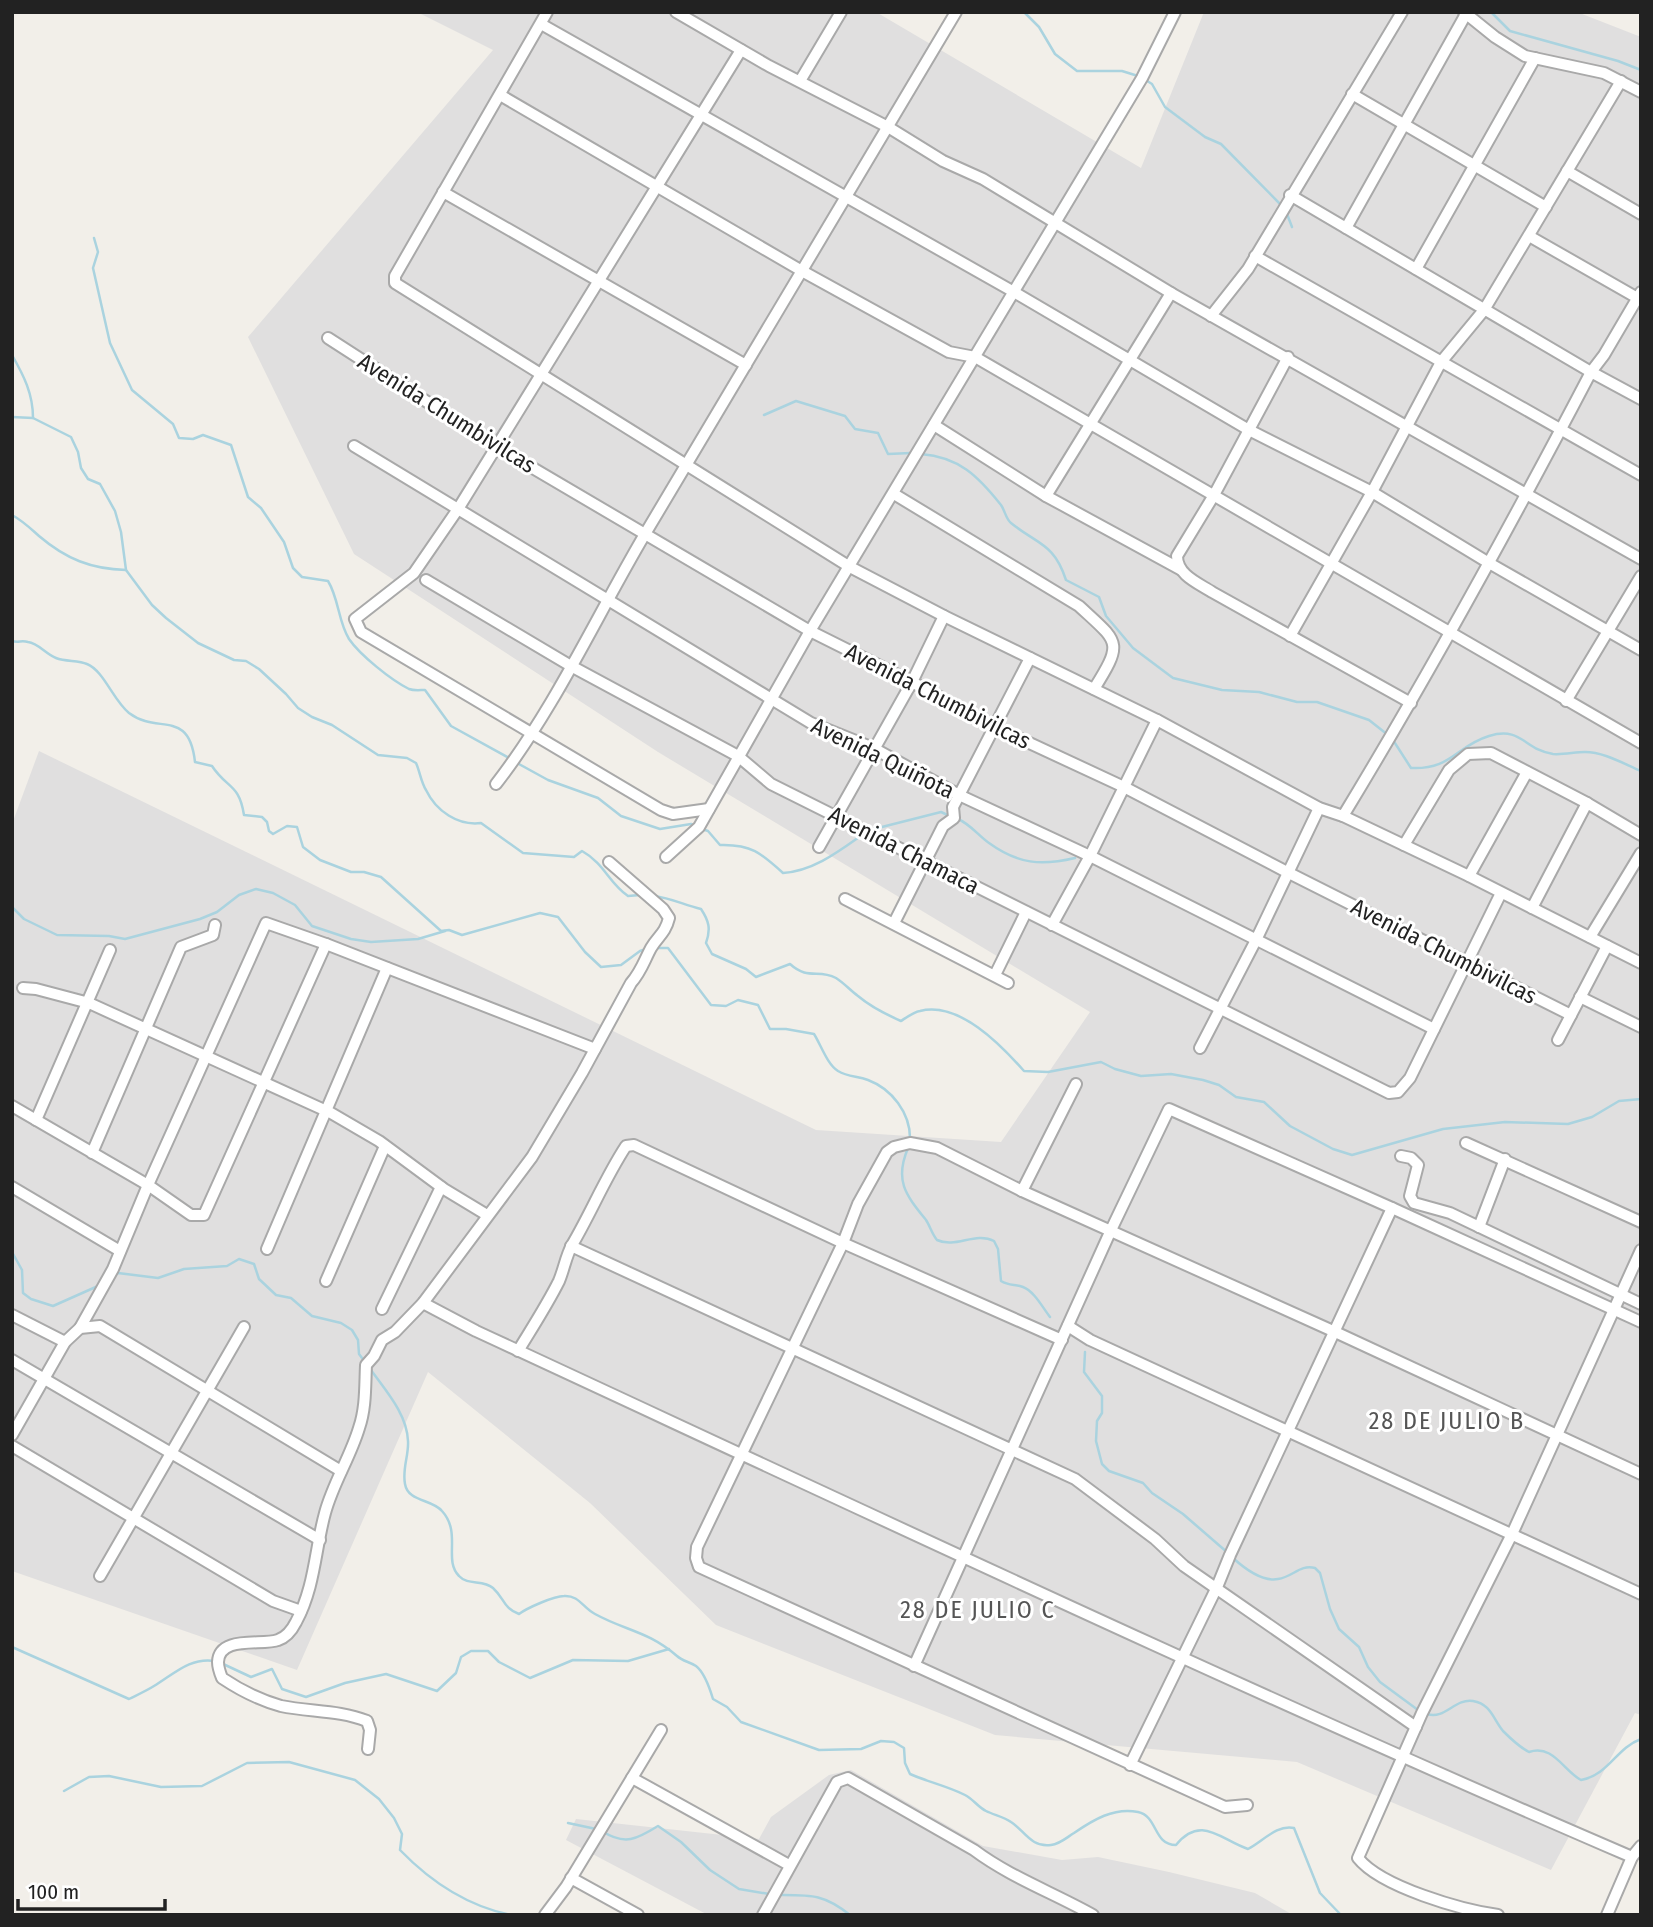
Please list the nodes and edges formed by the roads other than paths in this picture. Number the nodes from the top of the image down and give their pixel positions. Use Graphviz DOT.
graph roads {
  1 [pos="548,12"];
  2 [pos="676,12"];
  3 [pos="841,12"];
  4 [pos="956,12"];
  5 [pos="1175,12"];
  6 [pos="1402,12"];
  7 [pos="1465,13"];
  8 [pos="541,23"];
  9 [pos="741,50"];
  10 [pos="1535,58"];
  11 [pos="800,81"];
  12 [pos="1621,82"];
  13 [pos="1641,92"];
  14 [pos="500,94"];
  15 [pos="1352,94"];
  16 [pos="701,114"];
  17 [pos="1404,125"];
  18 [pos="888,127"];
  19 [pos="1474,166"];
  20 [pos="1567,171"];
  21 [pos="657,186"];
  22 [pos="443,192"];
  23 [pos="1290,195"];
  24 [pos="846,197"];
  25 [pos="1546,207"];
  26 [pos="1641,214"];
  27 [pos="1056,221"];
  28 [pos="1346,228"];
  29 [pos="1529,236"];
  30 [pos="1255,257"];
  31 [pos="1416,269"];
  32 [pos="802,271"];
  33 [pos="599,281"];
  34 [pos="1014,292"];
  35 [pos="1171,293"];
  36 [pos="1640,296"];
  37 [pos="1484,310"];
  38 [pos="1211,316"];
  39 [pos="328,338"];
  40 [pos="975,357"];
  41 [pos="1288,357"];
  42 [pos="1130,360"];
  43 [pos="1441,362"];
  44 [pos="746,365"];
  45 [pos="1591,372"];
  46 [pos="542,374"];
  47 [pos="1641,399"];
  48 [pos="934,425"];
  49 [pos="1090,425"];
  50 [pos="1407,427"];
  51 [pos="1249,430"];
  52 [pos="1561,430"];
  53 [pos="354,446"];
  54 [pos="497,447"];
  55 [pos="687,465"];
  56 [pos="1641,475"];
  57 [pos="1372,492"];
  58 [pos="894,494"];
  59 [pos="1214,495"];
  60 [pos="1527,495"];
  61 [pos="1046,496"];
  62 [pos="458,509"];
  63 [pos="645,534"];
  64 [pos="1641,559"];
  65 [pos="1489,563"];
  66 [pos="1330,564"];
  67 [pos="850,567"];
  68 [pos="1180,569"];
  69 [pos="1641,576"];
  70 [pos="426,580"];
  71 [pos="608,599"];
  72 [pos="944,616"];
  73 [pos="810,631"];
  74 [pos="1608,631"];
  75 [pos="1450,634"];
  76 [pos="1290,636"];
  77 [pos="1641,650"];
  78 [pos="1030,658"];
  79 [pos="571,666"];
  80 [pos="912,681"];
  81 [pos="1094,689"];
  82 [pos="770,698"];
  83 [pos="1566,701"];
  84 [pos="1411,703"];
  85 [pos="1157,720"];
  86 [pos="995,727"];
  87 [pos="531,733"];
  88 [pos="1641,743"];
  89 [pos="873,748"];
  90 [pos="738,756"];
  91 [pos="1527,772"];
  92 [pos="496,783"];
  93 [pos="1124,787"];
  94 [pos="959,795"];
  95 [pos="1587,803"];
  96 [pos="1319,808"];
  97 [pos="709,809"];
  98 [pos="835,815"];
  99 [pos="1343,816"];
  100 [pos="1641,835"];
  101 [pos="1404,845"];
  102 [pos="819,847"];
  103 [pos="1641,853"];
  104 [pos="1090,856"];
  105 [pos="666,857"];
  106 [pos="609,862"];
  107 [pos="925,862"];
  108 [pos="1287,872"];
  109 [pos="1469,876"];
  110 [pos="1501,893"];
  111 [pos="845,899"];
  112 [pos="1532,908"];
  113 [pos="1026,912"];
  114 [pos="894,923"];
  115 [pos="215,925"];
  116 [pos="1052,925"];
  117 [pos="1591,937"];
  118 [pos="1255,940"];
  119 [pos="326,944"];
  120 [pos="1608,946"];
  121 [pos="110,950"];
  122 [pos="1468,963"];
  123 [pos="1641,963"];
  124 [pos="387,968"];
  125 [pos="995,975"];
  126 [pos="1008,983"];
  127 [pos="23,988"];
  128 [pos="1580,998"];
  129 [pos="87,1003"];
  130 [pos="1221,1009"];
  131 [pos="1571,1015"];
  132 [pos="1641,1027"];
  133 [pos="146,1029"];
  134 [pos="1434,1029"];
  135 [pos="1558,1040"];
  136 [pos="1200,1048"];
  137 [pos="595,1049"];
  138 [pos="206,1056"];
  139 [pos="264,1082"];
  140 [pos="1076,1084"];
  141 [pos="326,1110"];
  142 [pos="14,1111"];
  143 [pos="36,1120"];
  144 [pos="1466,1143"];
  145 [pos="385,1146"];
  146 [pos="92,1153"];
  147 [pos="1401,1156"];
  148 [pos="1505,1159"];
  149 [pos="148,1185"];
  150 [pos="12,1187"];
  151 [pos="441,1187"];
  152 [pos="1022,1191"];
  153 [pos="1392,1208"];
  154 [pos="487,1215"];
  155 [pos="1641,1222"];
  156 [pos="1479,1227"];
  157 [pos="1111,1230"];
  158 [pos="843,1243"];
  159 [pos="571,1246"];
  160 [pos="267,1249"];
  161 [pos="1641,1250"];
  162 [pos="120,1251"];
  163 [pos="326,1281"];
  164 [pos="1621,1294"];
  165 [pos="423,1303"];
  166 [pos="1641,1304"];
  167 [pos="382,1309"];
  168 [pos="1614,1310"];
  169 [pos="12,1315"];
  170 [pos="1641,1322"];
  171 [pos="1068,1326"];
  172 [pos="244,1327"];
  173 [pos="80,1328"];
  174 [pos="1333,1331"];
  175 [pos="1062,1340"];
  176 [pos="65,1342"];
  177 [pos="792,1348"];
  178 [pos="518,1351"];
  179 [pos="12,1360"];
  180 [pos="44,1379"];
  181 [pos="207,1391"];
  182 [pos="1287,1433"];
  183 [pos="12,1435"];
  184 [pos="1557,1435"];
  185 [pos="12,1446"];
  186 [pos="1011,1449"];
  187 [pos="171,1453"];
  188 [pos="741,1454"];
  189 [pos="341,1471"];
  190 [pos="1641,1474"];
  191 [pos="134,1518"];
  192 [pos="1512,1534"];
  193 [pos="320,1540"];
  194 [pos="963,1556"];
  195 [pos="100,1576"];
  196 [pos="1217,1587"];
  197 [pos="1641,1594"];
  198 [pos="301,1611"];
  199 [pos="1181,1657"];
  200 [pos="914,1665"];
  201 [pos="1416,1727"];
  202 [pos="661,1730"];
  203 [pos="368,1749"];
  204 [pos="1402,1758"];
  205 [pos="1130,1765"];
  206 [pos="632,1778"];
  207 [pos="1247,1805"];
  208 [pos="1641,1846"];
  209 [pos="1632,1857"];
  210 [pos="789,1865"];
  211 [pos="571,1878"];
  212 [pos="545,1915"];
  213 [pos="638,1915"];
  214 [pos="763,1915"];
  215 [pos="1093,1915"];
  216 [pos="1499,1915"];
  217 [pos="1608,1915"];
  1 -- 8 [label="street"];
  2 -- 9 [label="street"];
  3 -- 11 [label="street"];
  4 -- 18 [label="street"];
  5 -- 27 [label="street"];
  6 -- 15 [label="street"];
  7 -- 10 [label="street"];
  7 -- 17 [label="street"];
  8 -- 14 [label="street"];
  8 -- 16 [label="street"];
  9 -- 11 [label="street"];
  9 -- 16 [label="street"];
  10 -- 12 [label="street"];
  10 -- 19 [label="street"];
  11 -- 18 [label="street"];
  12 -- 13 [label="street"];
  12 -- 20 [label="street"];
  14 -- 21 [label="street"];
  14 -- 22 [label="street"];
  15 -- 17 [label="street"];
  15 -- 23 [label="street"];
  16 -- 21 [label="street"];
  16 -- 24 [label="street"];
  17 -- 19 [label="street"];
  17 -- 28 [label="street"];
  18 -- 24 [label="street"];
  18 -- 27 [label="street"];
  19 -- 25 [label="street"];
  19 -- 31 [label="street"];
  20 -- 25 [label="street"];
  20 -- 26 [label="street"];
  21 -- 32 [label="street"];
  21 -- 33 [label="street"];
  22 -- 33 [label="street"];
  22 -- 46 [label="street"];
  23 -- 28 [label="street"];
  23 -- 30 [label="street"];
  24 -- 32 [label="street"];
  24 -- 34 [label="street"];
  25 -- 29 [label="street"];
  27 -- 34 [label="street"];
  27 -- 35 [label="street"];
  28 -- 31 [label="street"];
  29 -- 36 [label="street"];
  29 -- 37 [label="street"];
  30 -- 38 [label="street"];
  30 -- 43 [label="street"];
  31 -- 37 [label="street"];
  32 -- 40 [label="street"];
  32 -- 44 [label="street"];
  33 -- 44 [label="street"];
  33 -- 46 [label="street"];
  34 -- 40 [label="street"];
  34 -- 42 [label="street"];
  35 -- 38 [label="street"];
  35 -- 42 [label="street"];
  36 -- 45 [label="street"];
  37 -- 43 [label="street"];
  37 -- 45 [label="street"];
  38 -- 41 [label="street"];
  39 -- 54 [label="street, Avenida Chumbivilcas"];
  40 -- 48 [label="street"];
  40 -- 49 [label="street"];
  41 -- 50 [label="street"];
  41 -- 51 [label="street"];
  42 -- 49 [label="street"];
  42 -- 51 [label="street"];
  43 -- 50 [label="street"];
  43 -- 52 [label="street"];
  44 -- 55 [label="street"];
  45 -- 47 [label="street"];
  45 -- 52 [label="street"];
  46 -- 54 [label="street"];
  46 -- 55 [label="street"];
  48 -- 58 [label="street"];
  48 -- 61 [label="street"];
  49 -- 59 [label="street"];
  49 -- 61 [label="street"];
  50 -- 57 [label="street"];
  50 -- 60 [label="street"];
  51 -- 57 [label="street"];
  51 -- 59 [label="street"];
  52 -- 56 [label="street"];
  52 -- 60 [label="street"];
  53 -- 62 [label="street, Avenida Quiñota"];
  54 -- 62 [label="street"];
  54 -- 63 [label="street, Avenida Chumbivilcas"];
  55 -- 63 [label="street"];
  55 -- 67 [label="street"];
  57 -- 65 [label="street"];
  57 -- 66 [label="street"];
  58 -- 67 [label="street"];
  58 -- 81 [label="street"];
  59 -- 66 [label="street"];
  59 -- 68 [label="street"];
  60 -- 64 [label="street"];
  60 -- 65 [label="street"];
  61 -- 68 [label="street"];
  62 -- 71 [label="street, Avenida Quiñota"];
  62 -- 87 [label="street"];
  63 -- 71 [label="street"];
  63 -- 73 [label="street, Avenida Chumbivilcas"];
  65 -- 74 [label="street"];
  65 -- 75 [label="street"];
  66 -- 75 [label="street"];
  66 -- 76 [label="street"];
  67 -- 72 [label="street"];
  67 -- 73 [label="street"];
  68 -- 76 [label="street"];
  69 -- 74 [label="street"];
  70 -- 79 [label="street, Avenida Chamaca"];
  71 -- 79 [label="street"];
  71 -- 82 [label="street, Avenida Quiñota"];
  72 -- 78 [label="street"];
  72 -- 80 [label="street"];
  73 -- 80 [label="street, Avenida Chumbivilcas"];
  73 -- 82 [label="street"];
  74 -- 77 [label="street"];
  74 -- 83 [label="street"];
  75 -- 83 [label="street"];
  75 -- 84 [label="street"];
  76 -- 84 [label="street"];
  78 -- 81 [label="street"];
  78 -- 86 [label="street"];
  79 -- 87 [label="street"];
  79 -- 90 [label="street, Avenida Chamaca"];
  80 -- 86 [label="street, Avenida Chumbivilcas"];
  80 -- 89 [label="street"];
  81 -- 85 [label="street"];
  82 -- 89 [label="street, Avenida Quiñota"];
  82 -- 90 [label="street"];
  83 -- 88 [label="street"];
  84 -- 99 [label="street"];
  85 -- 93 [label="street"];
  85 -- 96 [label="street"];
  86 -- 93 [label="street, Avenida Chumbivilcas"];
  86 -- 94 [label="street"];
  87 -- 92 [label="street"];
  87 -- 97 [label="street"];
  89 -- 94 [label="street, Avenida Quiñota"];
  89 -- 98 [label="street"];
  90 -- 97 [label="street"];
  90 -- 98 [label="street, Avenida Chamaca"];
  91 -- 95 [label="street"];
  91 -- 101 [label="street"];
  91 -- 109 [label="street"];
  93 -- 104 [label="street"];
  93 -- 108 [label="street, Avenida Chumbivilcas"];
  94 -- 104 [label="street, Avenida Quiñota"];
  94 -- 107 [label="street"];
  95 -- 100 [label="street"];
  95 -- 112 [label="street"];
  96 -- 99 [label="street"];
  96 -- 108 [label="street"];
  97 -- 105 [label="street"];
  98 -- 102 [label="street"];
  98 -- 107 [label="street, Avenida Chamaca"];
  99 -- 101 [label="street"];
  101 -- 109 [label="street"];
  103 -- 117 [label="street"];
  104 -- 116 [label="street"];
  104 -- 118 [label="street, Avenida Quiñota"];
  106 -- 137 [label="street"];
  107 -- 113 [label="street, Avenida Chamaca"];
  107 -- 114 [label="street"];
  108 -- 118 [label="street"];
  108 -- 122 [label="street, Avenida Chumbivilcas"];
  109 -- 110 [label="street"];
  110 -- 112 [label="street"];
  110 -- 122 [label="street"];
  111 -- 114 [label="street"];
  112 -- 117 [label="street"];
  113 -- 116 [label="street, Avenida Chamaca"];
  113 -- 125 [label="street"];
  114 -- 125 [label="street"];
  115 -- 133 [label="street"];
  116 -- 130 [label="street, Avenida Chamaca"];
  117 -- 120 [label="street"];
  118 -- 130 [label="street"];
  118 -- 134 [label="street, Avenida Quiñota"];
  119 -- 124 [label="street"];
  119 -- 138 [label="street"];
  119 -- 139 [label="street"];
  120 -- 123 [label="street"];
  120 -- 128 [label="street"];
  121 -- 129 [label="street"];
  122 -- 131 [label="street, Avenida Chumbivilcas"];
  122 -- 134 [label="street"];
  124 -- 137 [label="street"];
  124 -- 141 [label="street"];
  125 -- 126 [label="street"];
  127 -- 129 [label="street"];
  128 -- 131 [label="street"];
  128 -- 132 [label="street"];
  129 -- 133 [label="street"];
  129 -- 143 [label="street"];
  130 -- 134 [label="street, Avenida Chamaca"];
  130 -- 136 [label="street"];
  131 -- 135 [label="street"];
  133 -- 138 [label="street"];
  133 -- 146 [label="street"];
  137 -- 154 [label="street"];
  138 -- 139 [label="street"];
  138 -- 149 [label="street"];
  139 -- 141 [label="street"];
  139 -- 149 [label="street"];
  140 -- 152 [label="street"];
  141 -- 145 [label="street"];
  141 -- 160 [label="street"];
  142 -- 143 [label="street"];
  143 -- 146 [label="street"];
  144 -- 148 [label="street"];
  145 -- 151 [label="street"];
  145 -- 163 [label="street"];
  146 -- 149 [label="street"];
  147 -- 156 [label="street"];
  148 -- 155 [label="street"];
  148 -- 156 [label="street"];
  149 -- 162 [label="street"];
  150 -- 162 [label="street"];
  151 -- 154 [label="street"];
  151 -- 167 [label="street"];
  152 -- 157 [label="street"];
  152 -- 158 [label="street"];
  153 -- 157 [label="street"];
  153 -- 168 [label="street"];
  153 -- 174 [label="street"];
  154 -- 165 [label="street"];
  156 -- 164 [label="street"];
  157 -- 171 [label="street"];
  157 -- 174 [label="street"];
  158 -- 159 [label="street"];
  158 -- 175 [label="street"];
  158 -- 177 [label="street"];
  159 -- 177 [label="street"];
  159 -- 178 [label="street"];
  161 -- 164 [label="street"];
  162 -- 173 [label="street"];
  164 -- 166 [label="street"];
  164 -- 168 [label="street"];
  165 -- 178 [label="street"];
  165 -- 189 [label="street"];
  168 -- 170 [label="street"];
  168 -- 184 [label="street"];
  169 -- 176 [label="street"];
  171 -- 175 [label="street"];
  171 -- 182 [label="street"];
  172 -- 181 [label="street"];
  173 -- 176 [label="street"];
  173 -- 181 [label="street"];
  174 -- 182 [label="street"];
  174 -- 184 [label="street"];
  175 -- 186 [label="street"];
  176 -- 180 [label="street"];
  177 -- 186 [label="street"];
  177 -- 188 [label="street"];
  178 -- 188 [label="street"];
  179 -- 180 [label="street"];
  180 -- 183 [label="street"];
  180 -- 187 [label="street"];
  181 -- 187 [label="street"];
  181 -- 189 [label="street"];
  182 -- 192 [label="street"];
  182 -- 196 [label="street"];
  184 -- 190 [label="street"];
  184 -- 192 [label="street"];
  185 -- 191 [label="street"];
  186 -- 194 [label="street"];
  186 -- 196 [label="street"];
  187 -- 191 [label="street"];
  187 -- 193 [label="street"];
  188 -- 194 [label="street"];
  188 -- 200 [label="street"];
  189 -- 193 [label="street"];
  191 -- 195 [label="street"];
  191 -- 198 [label="street"];
  192 -- 197 [label="street"];
  192 -- 201 [label="street"];
  193 -- 198 [label="street"];
  194 -- 199 [label="street"];
  194 -- 200 [label="street"];
  196 -- 199 [label="street"];
  196 -- 201 [label="street"];
  198 -- 203 [label="street"];
  199 -- 204 [label="street"];
  199 -- 205 [label="street"];
  200 -- 205 [label="street"];
  201 -- 204 [label="street"];
  202 -- 206 [label="street"];
  204 -- 209 [label="street"];
  204 -- 216 [label="street"];
  205 -- 207 [label="street"];
  206 -- 210 [label="street"];
  206 -- 211 [label="street"];
  208 -- 209 [label="street"];
  209 -- 217 [label="street"];
  210 -- 214 [label="street"];
  210 -- 215 [label="street"];
  211 -- 212 [label="street"];
  211 -- 213 [label="street"];
}
